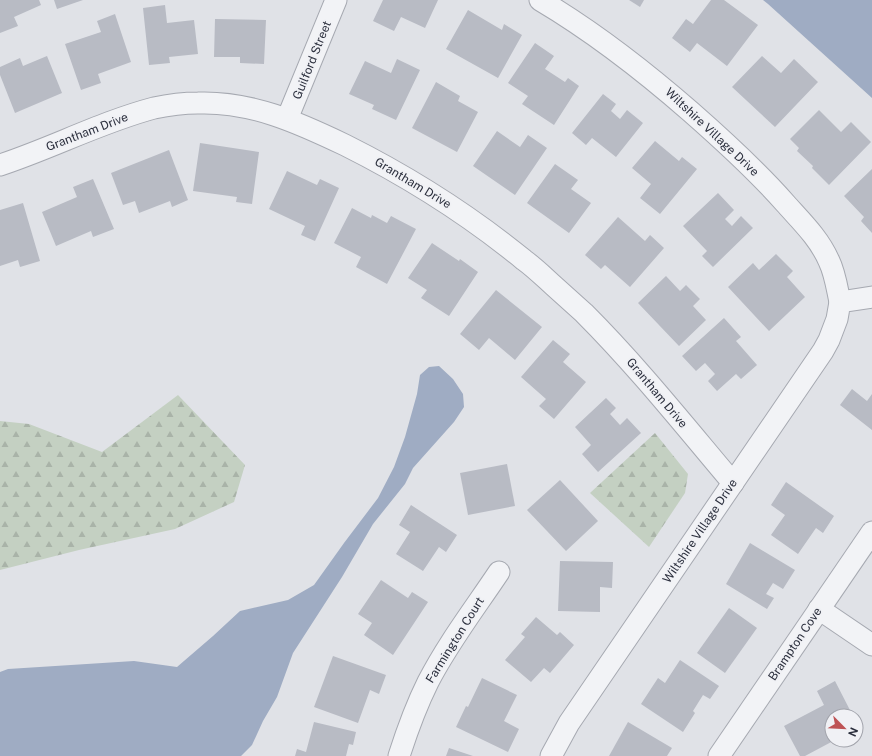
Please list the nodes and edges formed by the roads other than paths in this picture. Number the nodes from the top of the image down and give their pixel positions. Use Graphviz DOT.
graph roads {
  1 [pos="336,0"];
  2 [pos="540,0"];
  3 [pos="287,119"];
  4 [pos="0,165"];
  5 [pos="872,297"];
  6 [pos="840,302"];
  7 [pos="733,483"];
  8 [pos="872,532"];
  9 [pos="499,572"];
  10 [pos="820,609"];
  11 [pos="872,645"];
  12 [pos="399,756"];
  13 [pos="551,756"];
  14 [pos="718,756"];
  1 -- 3 [label="street, Guilford Street"];
  2 -- 6 [label="street, Wiltshire Village Drive"];
  3 -- 4 [label="street, Grantham Drive"];
  3 -- 7 [label="street, Grantham Drive"];
  5 -- 6 [label="street"];
  6 -- 7 [label="street, Wiltshire Village Drive"];
  7 -- 13 [label="street, Wiltshire Village Drive"];
  8 -- 10 [label="street, Brampton Cove"];
  9 -- 12 [label="street, Farmington Court"];
  10 -- 11 [label="street"];
  10 -- 14 [label="street, Brampton Cove"];
}
